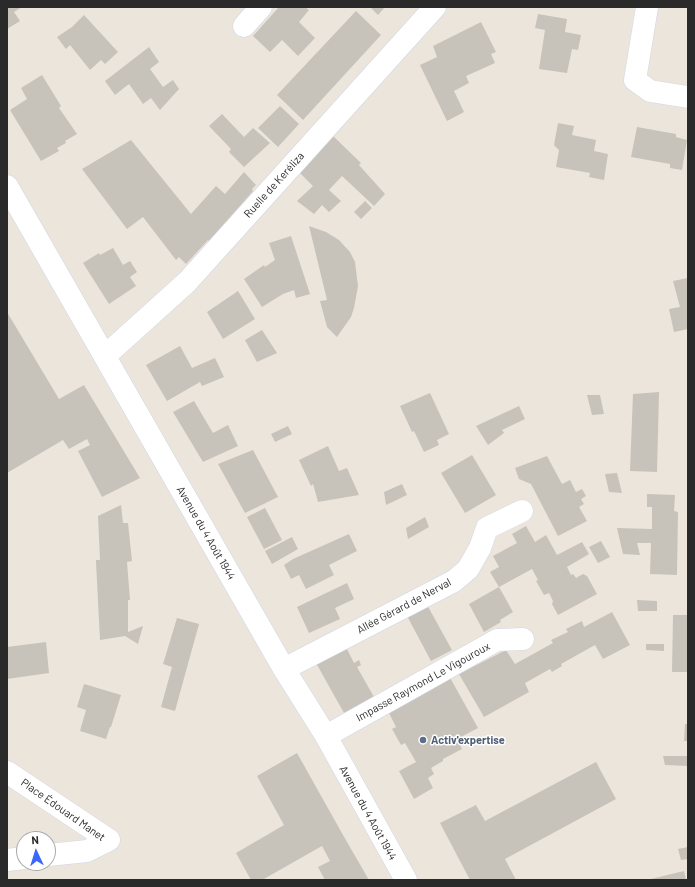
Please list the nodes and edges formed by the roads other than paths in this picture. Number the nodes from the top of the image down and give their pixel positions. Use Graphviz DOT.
graph roads {
  1 [pos="261,7"];
  2 [pos="435,7"];
  3 [pos="647,7"];
  4 [pos="244,26"];
  5 [pos="688,97"];
  6 [pos="8,191"];
  7 [pos="105,356"];
  8 [pos="522,511"];
  9 [pos="523,639"];
  10 [pos="284,669"];
  11 [pos="326,736"];
  12 [pos="7,772"];
  13 [pos="56,854"];
  14 [pos="406,880"];
  1 -- 4 [label="street"];
  2 -- 7 [label="street, Ruelle de Keréliza"];
  3 -- 5 [label="street"];
  6 -- 7 [label="street, Avenue du 4 Août 1944"];
  7 -- 10 [label="street, Avenue du 4 Août 1944"];
  8 -- 10 [label="street, Allée Gérard de Nerval"];
  9 -- 11 [label="street, Impasse Raymond Le Vigouroux"];
  10 -- 11 [label="street, Avenue du 4 Août 1944"];
  11 -- 14 [label="street, Avenue du 4 Août 1944"];
  12 -- 13 [label="street, Place Édouard Manet"];
}
